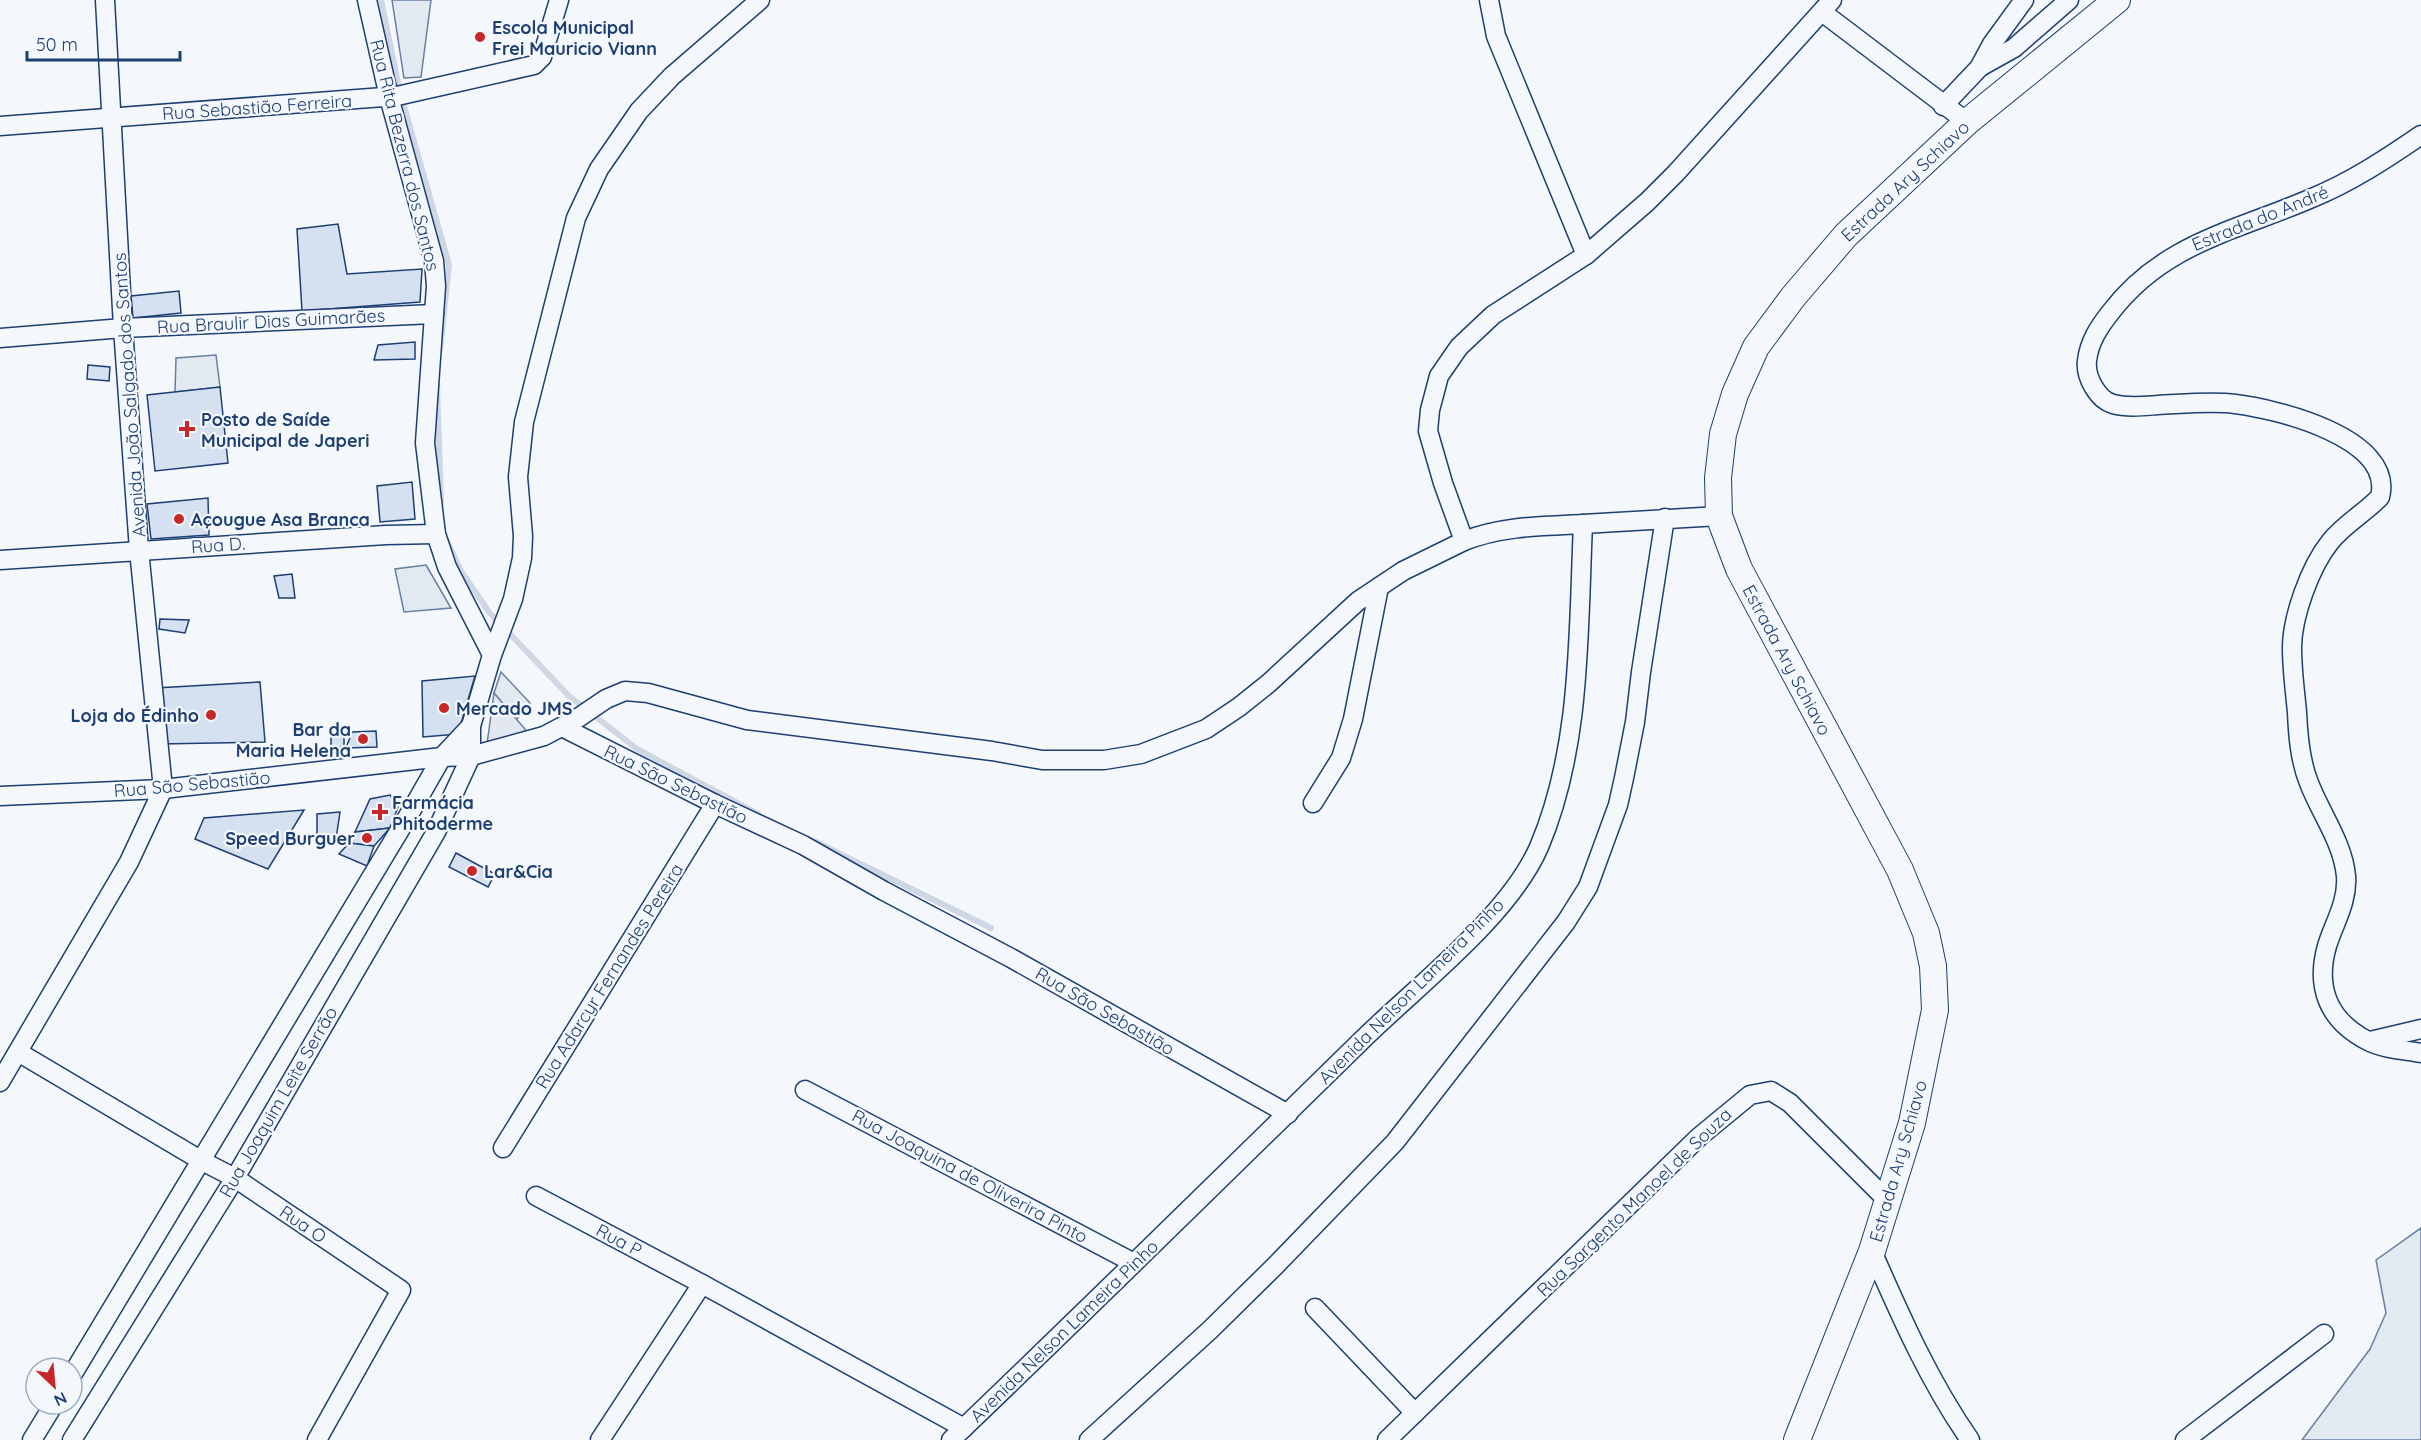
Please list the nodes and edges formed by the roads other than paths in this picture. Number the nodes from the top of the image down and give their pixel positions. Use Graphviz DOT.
graph roads {
  1 [pos="105,0"];
  2 [pos="367,0"];
  3 [pos="559,0"];
  4 [pos="760,0"];
  5 [pos="1489,0"];
  6 [pos="2024,0"];
  7 [pos="2069,0"];
  8 [pos="2117,0"];
  9 [pos="1827,6"];
  10 [pos="1979,68"];
  11 [pos="400,96"];
  12 [pos="1943,106"];
  13 [pos="112,118"];
  14 [pos="1966,122"];
  15 [pos="0,126"];
  16 [pos="2421,135"];
  17 [pos="1586,255"];
  18 [pos="434,314"];
  19 [pos="123,328"];
  20 [pos="0,338"];
  21 [pos="1719,516"];
  22 [pos="1665,518"];
  23 [pos="1583,524"];
  24 [pos="436,534"];
  25 [pos="1464,541"];
  26 [pos="140,550"];
  27 [pos="0,560"];
  28 [pos="1379,587"];
  29 [pos="492,655"];
  30 [pos="570,722"];
  31 [pos="471,726"];
  32 [pos="471,756"];
  33 [pos="442,757"];
  34 [pos="163,789"];
  35 [pos="0,796"];
  36 [pos="1313,803"];
  37 [pos="715,804"];
  38 [pos="2421,1029"];
  39 [pos="2369,1042"];
  40 [pos="18,1052"];
  41 [pos="2421,1053"];
  42 [pos="0,1082"];
  43 [pos="805,1089"];
  44 [pos="1288,1114"];
  45 [pos="503,1148"];
  46 [pos="202,1161"];
  47 [pos="235,1178"];
  48 [pos="536,1196"];
  49 [pos="1889,1202"];
  50 [pos="1872,1251"];
  51 [pos="1134,1263"];
  52 [pos="702,1284"];
  53 [pos="1315,1308"];
  54 [pos="2324,1334"];
  55 [pos="84,1356"];
  56 [pos="1415,1413"];
  57 [pos="47,1416"];
  58 [pos="958,1434"];
  59 [pos="32,1440"];
  60 [pos="72,1440"];
  61 [pos="317,1440"];
  62 [pos="600,1440"];
  63 [pos="1089,1440"];
  64 [pos="1387,1440"];
  65 [pos="1797,1440"];
  66 [pos="1970,1440"];
  67 [pos="2185,1440"];
  1 -- 13 [label="street, Avenida João Salgado dos Santos"];
  2 -- 11 [label="street, Rua Rita Bezerra dos Santos"];
  3 -- 11 [label="street, Rua Sebastião Ferreira"];
  4 -- 29 [label="street"];
  5 -- 17 [label="street"];
  6 -- 10 [label="street"];
  7 -- 10 [label="street"];
  8 -- 14 [label="main road, Estrada Ary Schiavo"];
  9 -- 12 [label="street"];
  9 -- 17 [label="street"];
  10 -- 12 [label="street"];
  11 -- 13 [label="street, Rua Sebastião Ferreira"];
  11 -- 18 [label="street, Rua Rita Bezerra dos Santos"];
  12 -- 14 [label="street"];
  13 -- 15 [label="street, Rua Sebastião Ferreira"];
  13 -- 19 [label="street, Avenida João Salgado dos Santos"];
  14 -- 21 [label="main road, Estrada Ary Schiavo"];
  16 -- 39 [label="street, Estrada do André"];
  17 -- 25 [label="street"];
  18 -- 19 [label="street, Rua Braulir Dias Guimarães"];
  18 -- 24 [label="street, Rua Rita Bezerra dos Santos"];
  19 -- 20 [label="street, Rua Braulir Dias Guimarães"];
  19 -- 26 [label="street, Avenida João Salgado dos Santos"];
  21 -- 22 [label="street"];
  21 -- 49 [label="main road, Estrada Ary Schiavo"];
  22 -- 23 [label="street"];
  22 -- 63 [label="street"];
  23 -- 25 [label="street"];
  23 -- 44 [label="street, Avenida Nelson Lameira Pinho"];
  24 -- 26 [label="street, Rua D."];
  24 -- 29 [label="street, Rua Rita Bezerra dos Santos"];
  25 -- 28 [label="street"];
  26 -- 27 [label="street, Rua D."];
  26 -- 34 [label="street, Avenida João Salgado dos Santos"];
  28 -- 30 [label="street"];
  28 -- 36 [label="street"];
  29 -- 31 [label="street"];
  30 -- 32 [label="street, Rua São Sebastião"];
  30 -- 37 [label="street, Rua São Sebastião"];
  31 -- 32 [label="street"];
  31 -- 33 [label="street"];
  32 -- 33 [label="street, Rua São Sebastião"];
  32 -- 47 [label="street, Rua Joaquim Leite Serrão"];
  33 -- 34 [label="street, Rua São Sebastião"];
  33 -- 46 [label="street, Rua Joaquim Leite Serrão"];
  34 -- 35 [label="street, Rua São Sebastião"];
  34 -- 40 [label="street"];
  37 -- 44 [label="street, Rua São Sebastião"];
  37 -- 45 [label="street, Rua Adarcyr Fernandes Pereira"];
  38 -- 39 [label="street"];
  39 -- 41 [label="street, Estrada do André"];
  40 -- 42 [label="street"];
  40 -- 46 [label="street, Rua O"];
  43 -- 51 [label="street, Rua Joaquina de Oliverira Pinto"];
  44 -- 51 [label="street, Avenida Nelson Lameira Pinho"];
  46 -- 47 [label="street, Rua O"];
  46 -- 55 [label="street, Rua Joaquim Leite Serrão"];
  47 -- 60 [label="street, Rua Joaquim Leite Serrão"];
  47 -- 61 [label="street, Rua O"];
  48 -- 52 [label="street, Rua P"];
  49 -- 50 [label="main road, Estrada Ary Schiavo"];
  49 -- 56 [label="street, Rua Sargento Manoel de Souza"];
  50 -- 65 [label="main road, Estrada Ary Schiavo"];
  50 -- 66 [label="street"];
  51 -- 58 [label="street, Avenida Nelson Lameira Pinho"];
  52 -- 58 [label="street, Rua P"];
  52 -- 62 [label="street"];
  53 -- 56 [label="street"];
  54 -- 67 [label="street"];
  56 -- 64 [label="street, Rua Sargento Manoel de Souza"];
  57 -- 59 [label="street"];
}
